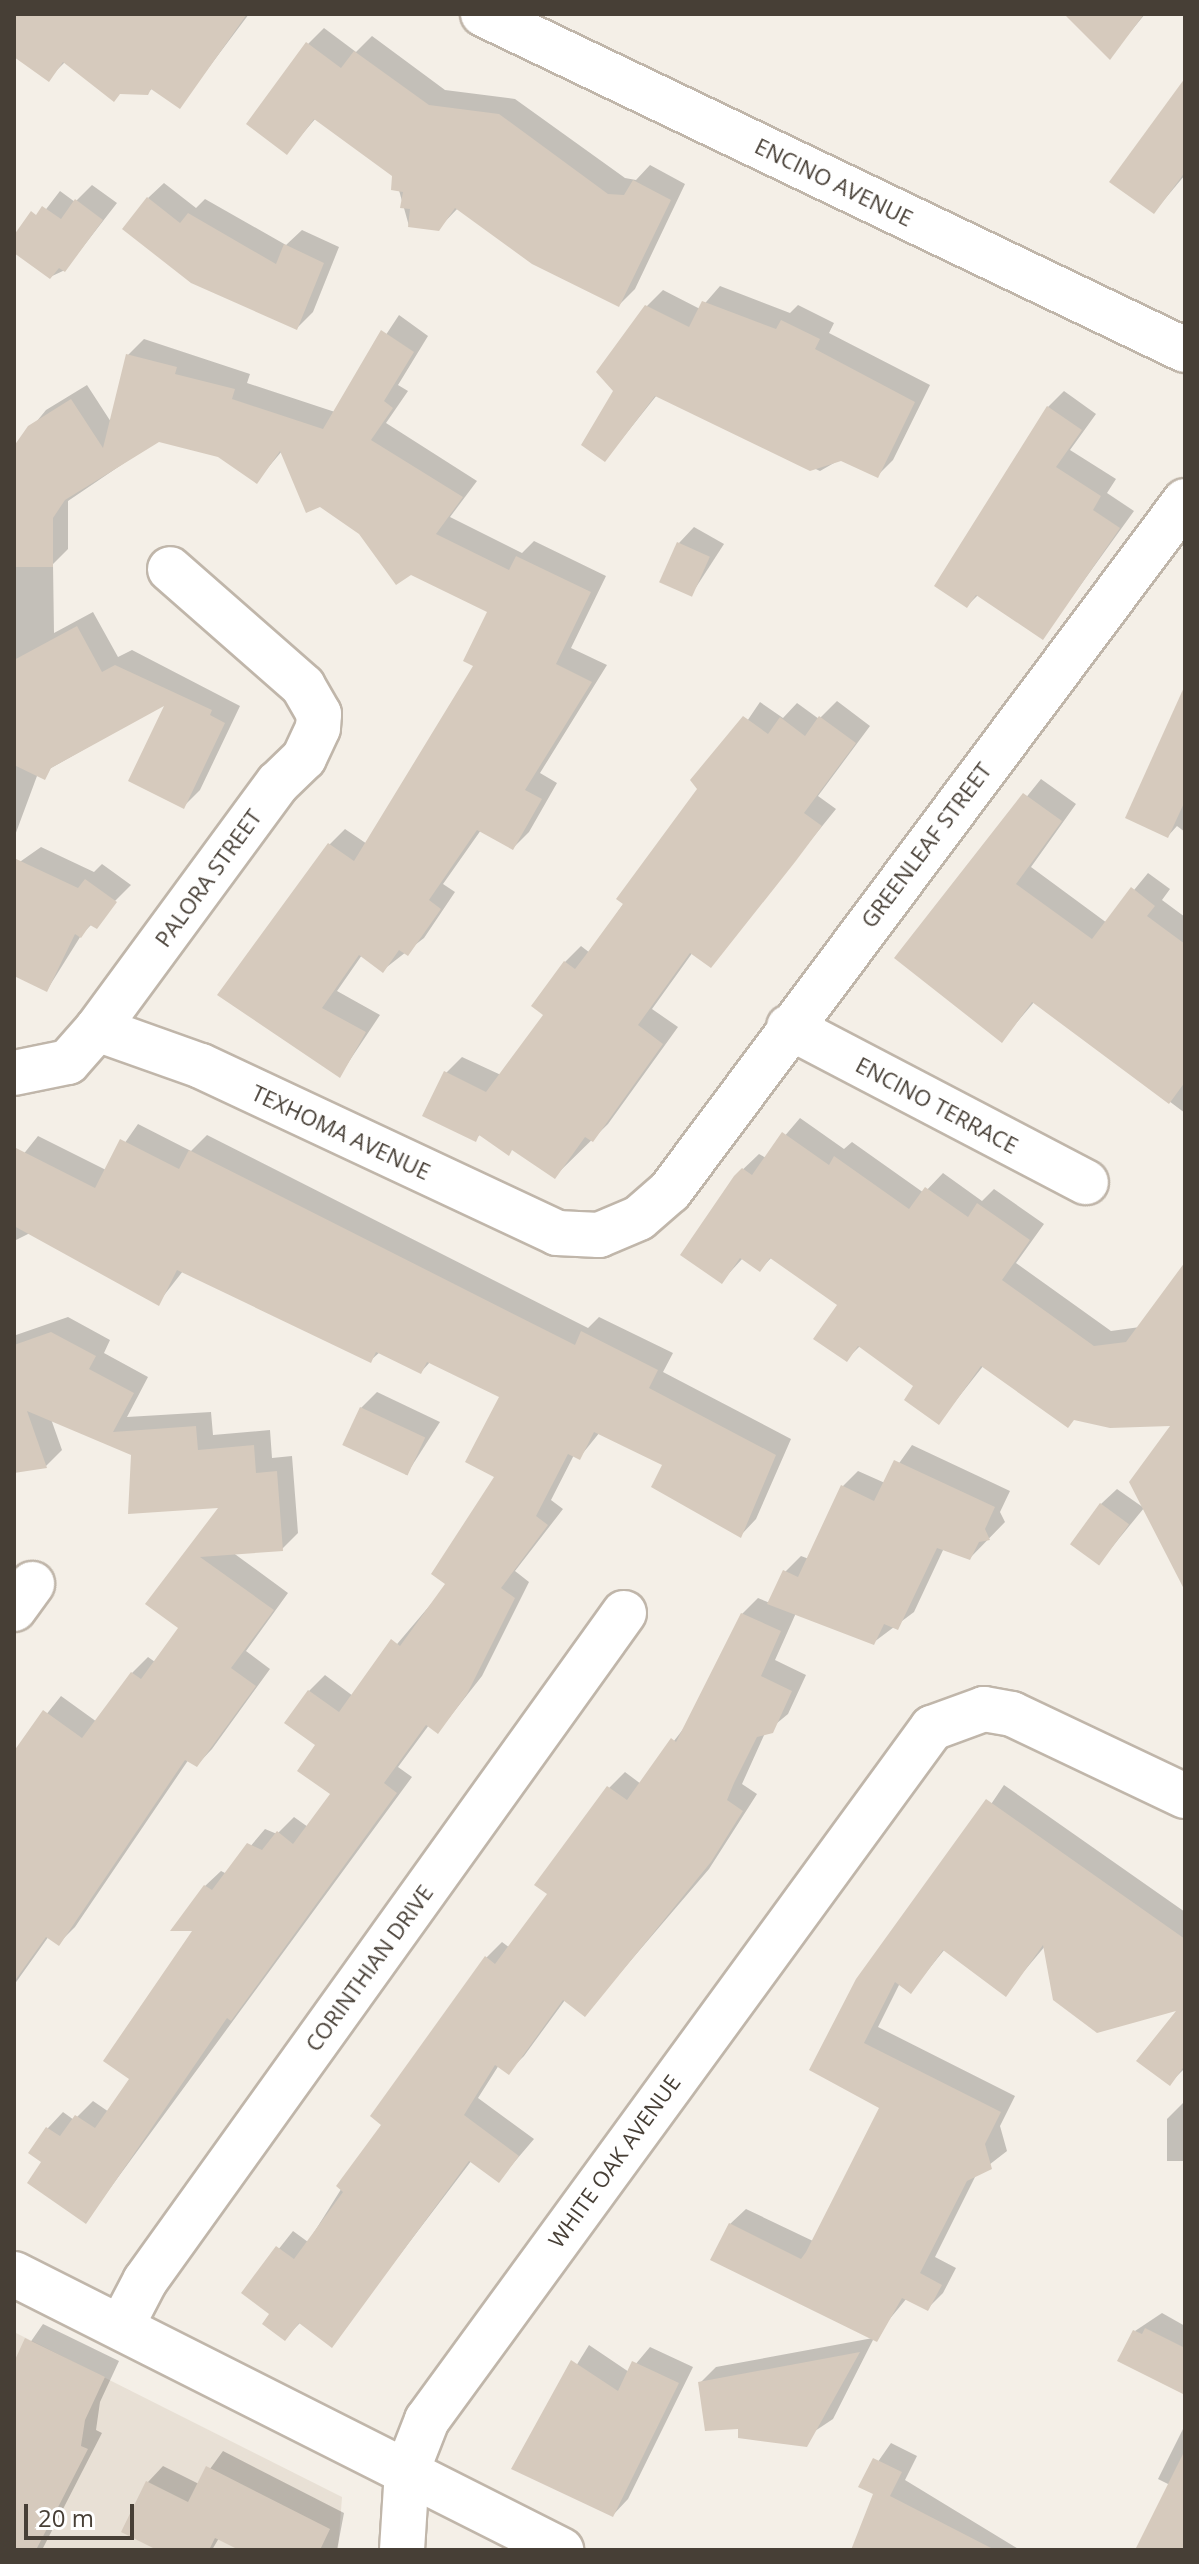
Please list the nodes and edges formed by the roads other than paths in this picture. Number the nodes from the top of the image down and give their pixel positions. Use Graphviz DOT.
graph roads {
  1 [pos="483,14"];
  2 [pos="1185,350"];
  3 [pos="1185,501"];
  4 [pos="170,569"];
  5 [pos="789,1027"];
  6 [pos="97,1029"];
  7 [pos="14,1073"];
  8 [pos="1086,1182"];
  9 [pos="670,1191"];
  10 [pos="624,1613"];
  11 [pos="1185,1796"];
  12 [pos="14,2274"];
  13 [pos="121,2327"];
  14 [pos="407,2471"];
  15 [pos="499,2536"];
  16 [pos="402,2550"];
  17 [pos="561,2550"];
  1 -- 2 [label="street, ENCINO AVENUE"];
  3 -- 5 [label="street, GREENLEAF STREET"];
  4 -- 6 [label="street, PALORA STREET"];
  5 -- 8 [label="street, ENCINO TERRACE"];
  5 -- 9 [label="street, GREENLEAF STREET"];
  6 -- 7 [label="street"];
  6 -- 9 [label="street, TEXHOMA AVENUE"];
  10 -- 13 [label="street, CORINTHIAN DRIVE"];
  11 -- 14 [label="street, WHITE OAK AVENUE"];
  12 -- 13 [label="street"];
  13 -- 14 [label="street"];
  14 -- 15 [label="street"];
  14 -- 16 [label="street, WHITE OAK AVENUE"];
  15 -- 17 [label="street"];
}
